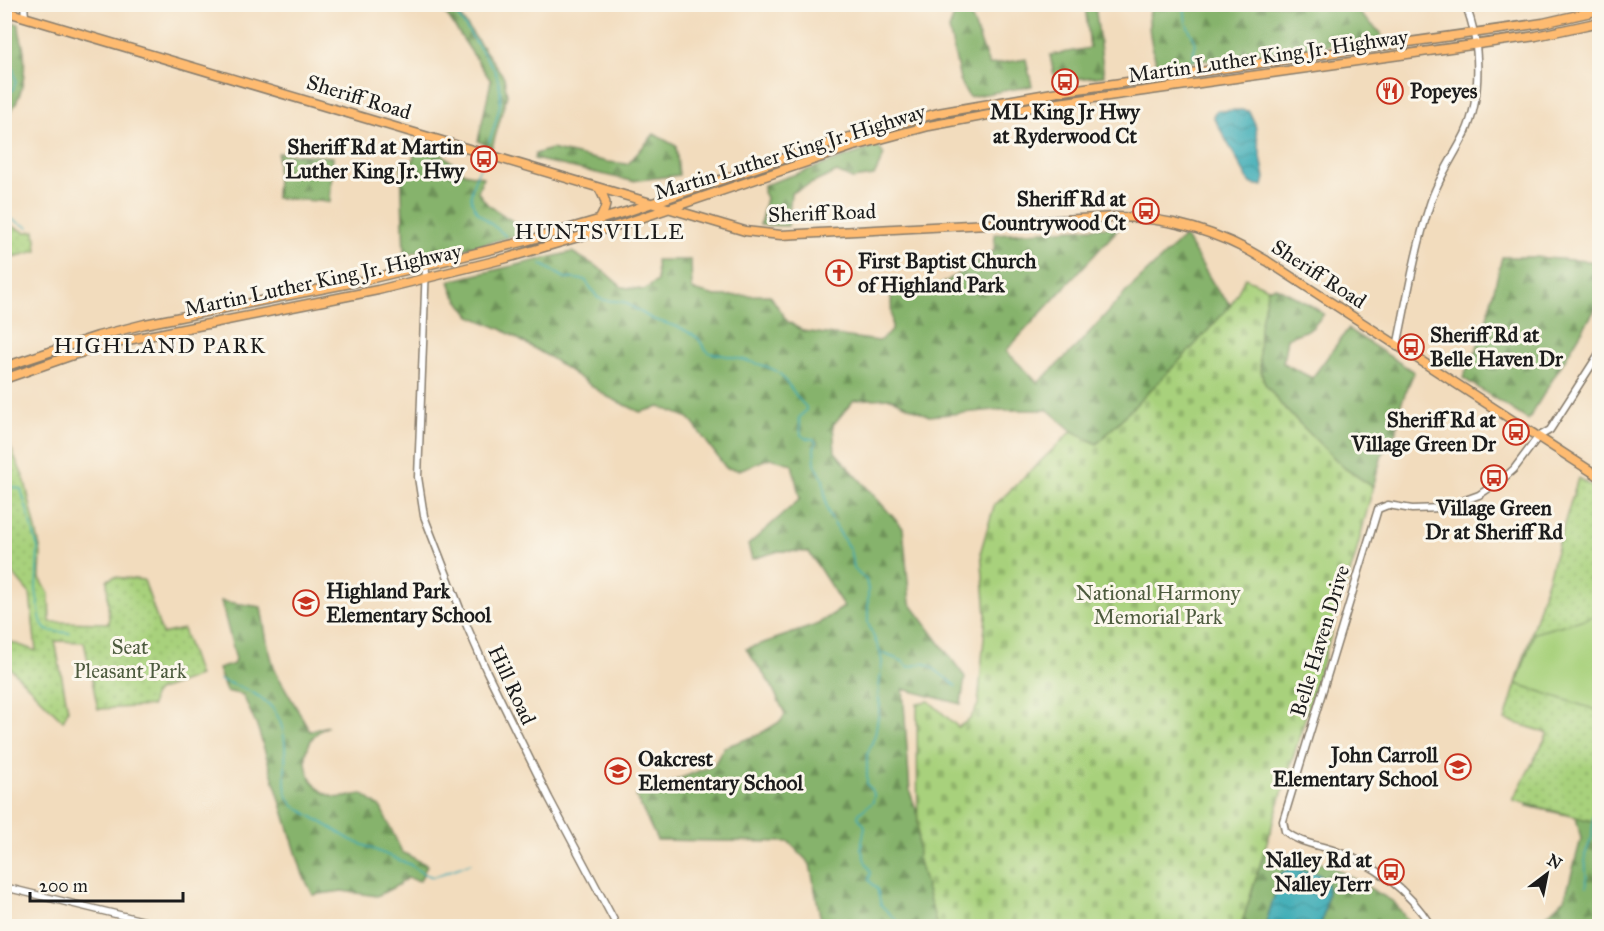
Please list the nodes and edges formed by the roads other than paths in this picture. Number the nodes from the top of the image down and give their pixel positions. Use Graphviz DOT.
graph roads {
  1 [pos="24,4"];
  2 [pos="1465,4"];
  3 [pos="1599,10"];
  4 [pos="4,11"];
  5 [pos="26,17"];
  6 [pos="1599,22"];
  7 [pos="1473,33"];
  8 [pos="1475,46"];
  9 [pos="599,188"];
  10 [pos="700,198"];
  11 [pos="649,204"];
  12 [pos="666,209"];
  13 [pos="600,219"];
  14 [pos="702,220"];
  15 [pos="426,266"];
  16 [pos="426,278"];
  17 [pos="1397,347"];
  18 [pos="1599,352"];
  19 [pos="7,372"];
  20 [pos="1538,437"];
  21 [pos="1599,477"];
  22 [pos="4,887"];
  23 [pos="614,926"];
  24 [pos="165,927"];
  25 [pos="1431,927"];
  1 -- 5 [label="street"];
  2 -- 7 [label="street"];
  3 -- 7 [label="main road, Martin Luther King Jr. Highway"];
  4 -- 5 [label="main road, Sheriff Road"];
  5 -- 9 [label="main road, Sheriff Road"];
  6 -- 8 [label="main road, Martin Luther King Jr. Highway"];
  7 -- 8 [label="street"];
  7 -- 11 [label="main road, Martin Luther King Jr. Highway"];
  8 -- 10 [label="main road, Martin Luther King Jr. Highway"];
  8 -- 17 [label="street"];
  9 -- 11 [label="main road, Sheriff Road"];
  9 -- 13 [label="main road"];
  10 -- 12 [label="main road, Martin Luther King Jr. Highway"];
  10 -- 14 [label="main road"];
  11 -- 12 [label="main road, Sheriff Road"];
  11 -- 13 [label="main road, Martin Luther King Jr. Highway"];
  12 -- 14 [label="main road, Sheriff Road"];
  12 -- 16 [label="main road, Martin Luther King Jr. Highway"];
  13 -- 15 [label="main road, Martin Luther King Jr. Highway"];
  14 -- 17 [label="main road, Sheriff Road"];
  15 -- 16 [label="street, Hill Road"];
  15 -- 19 [label="main road, Martin Luther King Jr. Highway"];
  16 -- 19 [label="main road, Martin Luther King Jr. Highway"];
  16 -- 23 [label="street, Hill Road"];
  17 -- 20 [label="main road, Sheriff Road"];
  18 -- 20 [label="street"];
  20 -- 21 [label="main road, Sheriff Road"];
  20 -- 25 [label="street, Belle Haven Drive"];
  22 -- 24 [label="street"];
}
